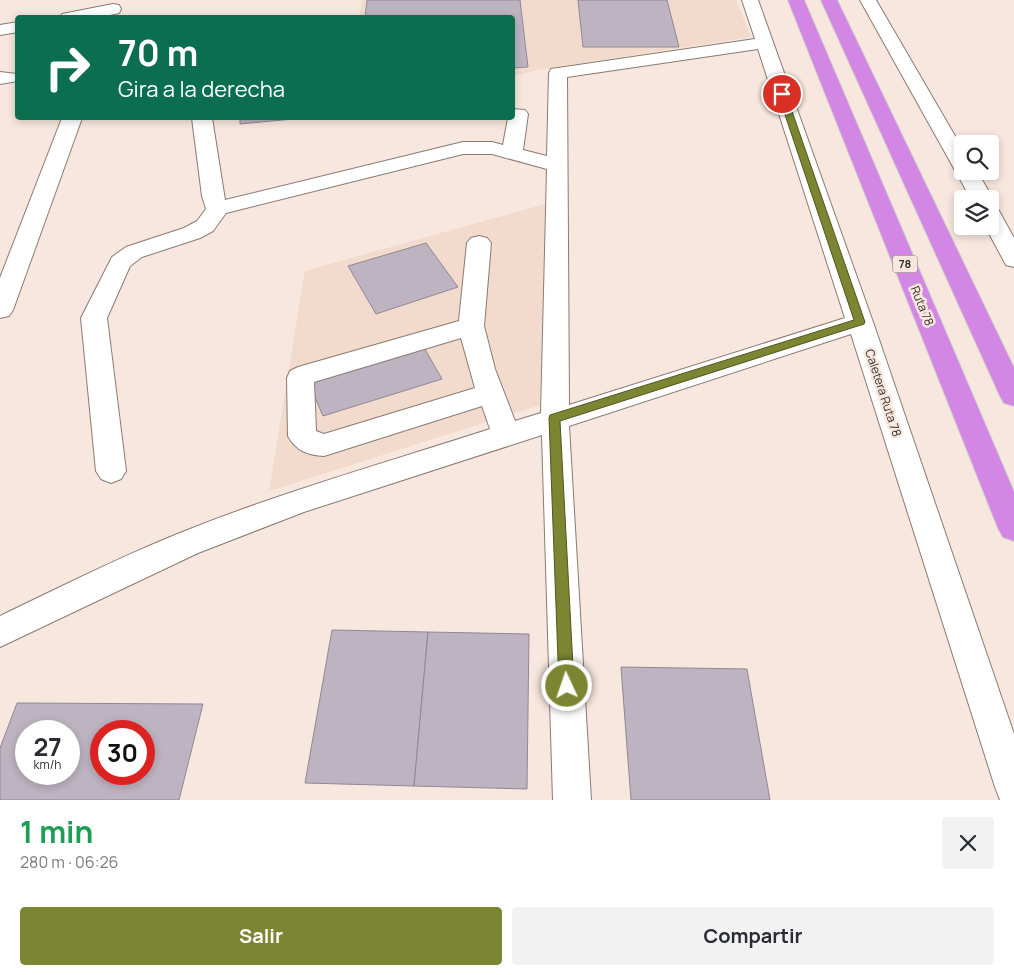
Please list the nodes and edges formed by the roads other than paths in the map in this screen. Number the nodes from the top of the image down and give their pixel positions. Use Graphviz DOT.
graph roads {
  1 [pos="750,0"];
  2 [pos="796,0"];
  3 [pos="829,0"];
  4 [pos="868,0"];
  5 [pos="111,13"];
  6 [pos="94,15"];
  7 [pos="15,28"];
  8 [pos="0,30"];
  9 [pos="765,43"];
  10 [pos="518,114"];
  11 [pos="71,120"];
  12 [pos="202,120"];
  13 [pos="954,151"];
  14 [pos="512,153"];
  15 [pos="558,165"];
  16 [pos="217,209"];
  17 [pos="999,231"];
  18 [pos="479,243"];
  19 [pos="1014,260"];
  20 [pos="0,310"];
  21 [pos="860,322"];
  22 [pos="471,326"];
  23 [pos="490,393"];
  24 [pos="1014,396"];
  25 [pos="554,418"];
  26 [pos="506,434"];
  27 [pos="111,471"];
  28 [pos="1014,528"];
  29 [pos="0,632"];
  30 [pos="1014,787"];
  31 [pos="572,800"];
  1 -- 9 [label="street, Caletera Ruta 78"];
  2 -- 28 [label="highway, Ruta 78 / 78"];
  3 -- 24 [label="highway"];
  4 -- 13 [label="street"];
  5 -- 6 [label="street"];
  7 -- 8 [label="street"];
  9 -- 15 [label="street"];
  9 -- 21 [label="street, Caletera Ruta 78"];
  10 -- 14 [label="street"];
  11 -- 20 [label="street"];
  12 -- 16 [label="street"];
  14 -- 15 [label="street"];
  14 -- 16 [label="street"];
  15 -- 25 [label="street"];
  16 -- 27 [label="street"];
  17 -- 19 [label="street"];
  18 -- 22 [label="street"];
  21 -- 25 [label="street"];
  21 -- 30 [label="street, Caletera Ruta 78"];
  22 -- 23 [label="street"];
  22 -- 23 [label="street"];
  23 -- 26 [label="street"];
  25 -- 26 [label="street"];
  25 -- 31 [label="street"];
  26 -- 29 [label="street"];
}
